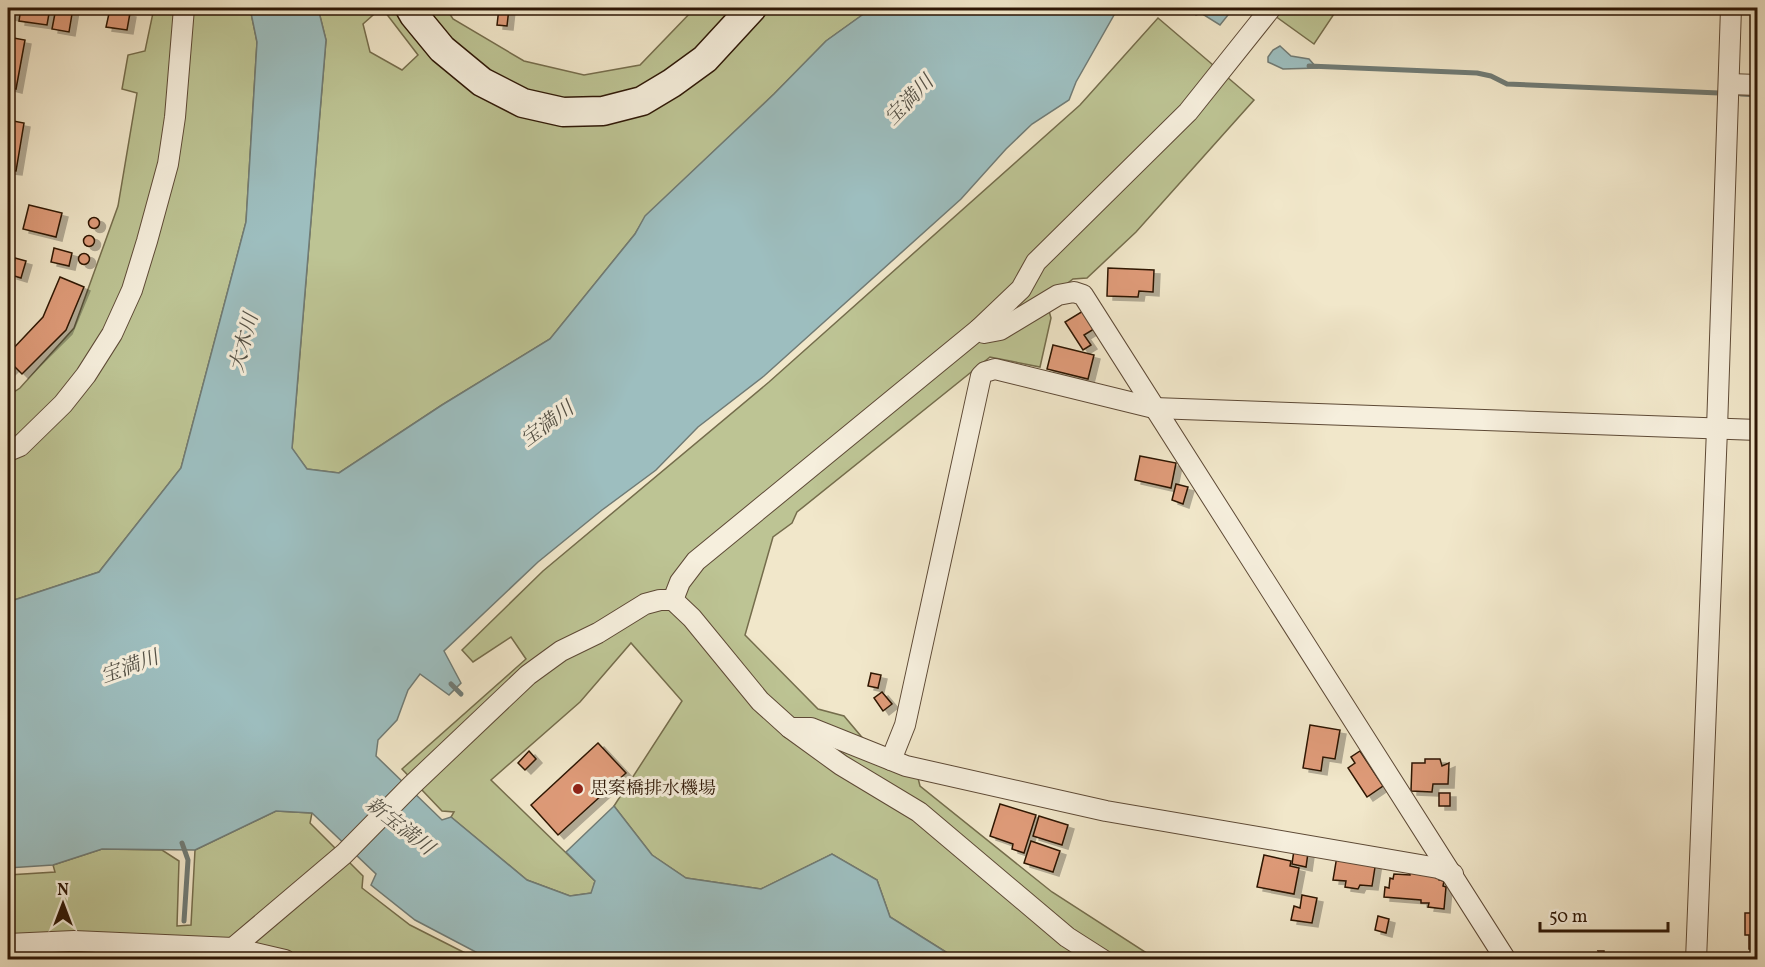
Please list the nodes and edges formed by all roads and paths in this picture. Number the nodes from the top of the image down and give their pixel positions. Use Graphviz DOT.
graph roads {
  1 [pos="184,8"];
  2 [pos="410,8"];
  3 [pos="752,8"];
  4 [pos="1271,8"];
  5 [pos="1731,8"];
  6 [pos="1729,84"];
  7 [pos="1758,85"];
  8 [pos="980,329"];
  9 [pos="1154,408"];
  10 [pos="1717,429"];
  11 [pos="1758,430"];
  12 [pos="8,451"];
  13 [pos="673,600"];
  14 [pos="790,728"];
  15 [pos="891,760"];
  16 [pos="1453,874"];
  17 [pos="8,944"];
  18 [pos="233,948"];
  19 [pos="254,960"];
  20 [pos="285,960"];
  21 [pos="1103,960"];
  22 [pos="1506,960"];
  23 [pos="1696,960"];
  1 -- 12 [label="street"];
  2 -- 3 [label="street"];
  4 -- 8 [label="street"];
  5 -- 6 [label="street"];
  6 -- 7 [label="street"];
  6 -- 10 [label="street"];
  8 -- 9 [label="street"];
  8 -- 13 [label="street"];
  9 -- 10 [label="street"];
  9 -- 15 [label="street"];
  9 -- 16 [label="street"];
  10 -- 11 [label="street"];
  10 -- 23 [label="street"];
  13 -- 14 [label="street"];
  13 -- 18 [label="street"];
  14 -- 15 [label="street"];
  14 -- 21 [label="street"];
  15 -- 16 [label="street"];
  16 -- 22 [label="street"];
  17 -- 18 [label="street"];
  18 -- 19 [label="street"];
  18 -- 20 [label="street"];
}
